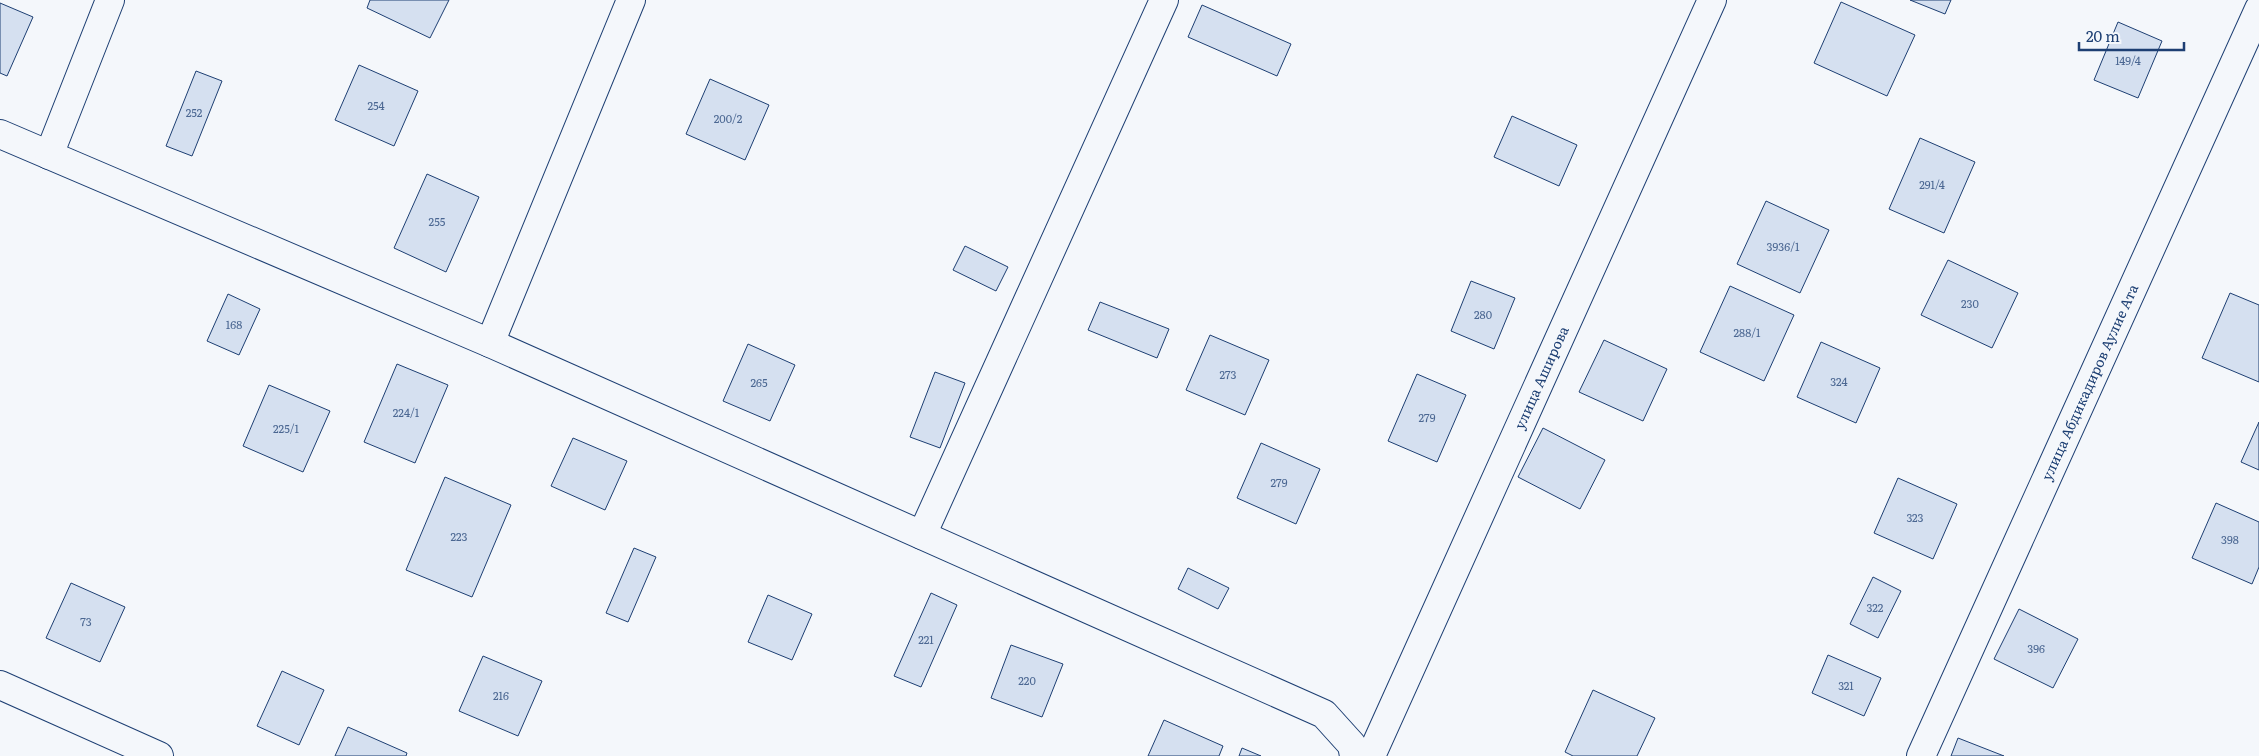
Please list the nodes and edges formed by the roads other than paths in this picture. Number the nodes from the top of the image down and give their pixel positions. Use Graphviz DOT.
graph roads {
  1 [pos="110,0"];
  2 [pos="631,0"];
  3 [pos="1164,0"];
  4 [pos="1712,0"];
  5 [pos="2259,9"];
  6 [pos="0,134"];
  7 [pos="50,155"];
  8 [pos="490,343"];
  9 [pos="922,535"];
  10 [pos="0,685"];
  11 [pos="159,756"];
  12 [pos="1354,756"];
  13 [pos="1371,756"];
  14 [pos="1921,756"];
  1 -- 7 [label="street"];
  2 -- 8 [label="street"];
  3 -- 9 [label="street"];
  4 -- 13 [label="street, улица Аширова"];
  5 -- 14 [label="street, улица Абдикадиров Аулие Ата"];
  6 -- 7 [label="street"];
  7 -- 8 [label="street"];
  8 -- 9 [label="street"];
  9 -- 12 [label="street"];
  10 -- 11 [label="street"];
}
